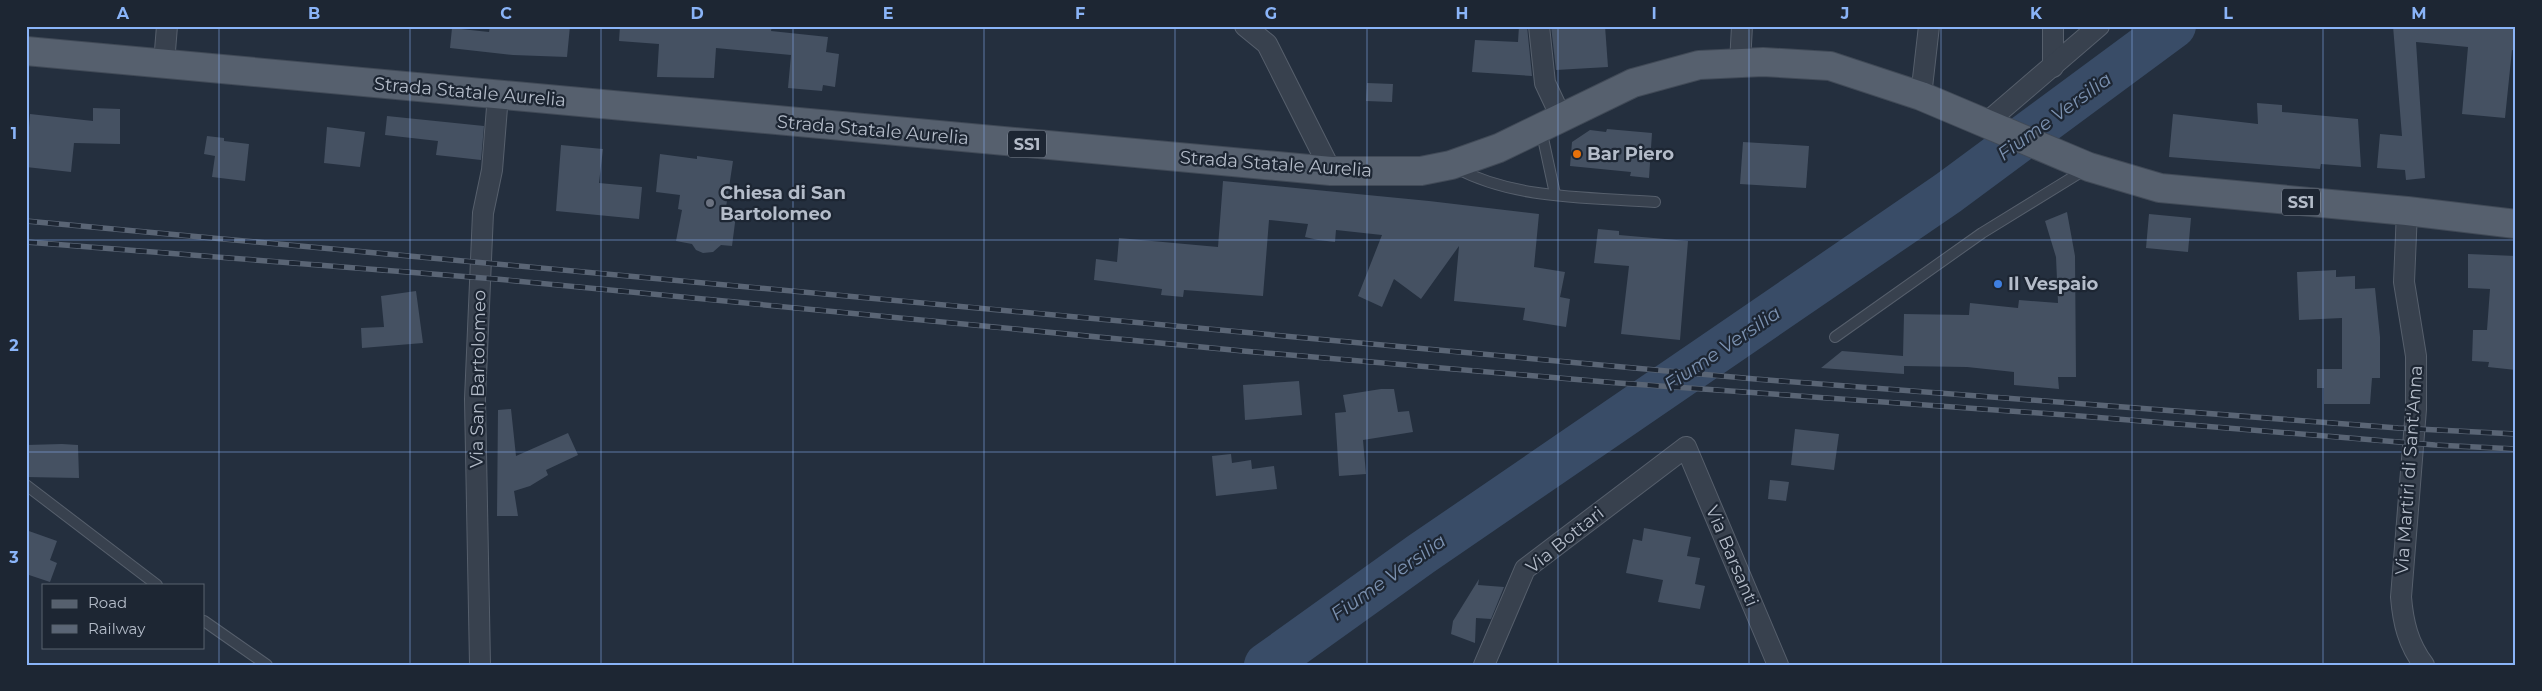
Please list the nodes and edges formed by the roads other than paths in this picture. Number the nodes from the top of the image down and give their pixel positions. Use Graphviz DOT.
graph roads {
  1 [pos="167,26"];
  2 [pos="1245,26"];
  3 [pos="1539,26"];
  4 [pos="1742,26"];
  5 [pos="1929,26"];
  6 [pos="2053,26"];
  7 [pos="2099,26"];
  8 [pos="26,51"];
  9 [pos="164,63"];
  10 [pos="1740,63"];
  11 [pos="2054,67"];
  12 [pos="498,94"];
  13 [pos="1921,96"];
  14 [pos="1551,122"];
  15 [pos="1993,126"];
  16 [pos="1451,165"];
  17 [pos="2089,167"];
  18 [pos="1331,171"];
  19 [pos="1555,194"];
  20 [pos="1655,202"];
  21 [pos="2408,211"];
  22 [pos="2516,224"];
  23 [pos="1835,336"];
  24 [pos="1686,446"];
  25 [pos="26,486"];
  26 [pos="155,584"];
  27 [pos="205,621"];
  28 [pos="267,665"];
  29 [pos="480,665"];
  30 [pos="1484,665"];
  31 [pos="1778,665"];
  32 [pos="2424,665"];
  1 -- 9 [label="street"];
  2 -- 18 [label="street"];
  3 -- 14 [label="street"];
  4 -- 10 [label="street"];
  5 -- 13 [label="street"];
  6 -- 11 [label="street"];
  7 -- 11 [label="street"];
  8 -- 9 [label="main road, Strada Statale Aurelia / SS1"];
  9 -- 12 [label="main road, Strada Statale Aurelia / SS1"];
  10 -- 13 [label="main road, Strada Statale Aurelia / SS1"];
  10 -- 14 [label="main road, Strada Statale Aurelia / SS1"];
  11 -- 15 [label="street"];
  12 -- 18 [label="main road, Strada Statale Aurelia / SS1"];
  12 -- 29 [label="street, Via San Bartolomeo"];
  13 -- 15 [label="main road, Strada Statale Aurelia / SS1"];
  14 -- 16 [label="main road, Strada Statale Aurelia / SS1"];
  14 -- 19 [label="lane"];
  15 -- 17 [label="main road, Strada Statale Aurelia / SS1"];
  16 -- 18 [label="main road, Strada Statale Aurelia / SS1"];
  16 -- 19 [label="lane"];
  17 -- 21 [label="main road, Strada Statale Aurelia / SS1"];
  17 -- 23 [label="lane"];
  19 -- 20 [label="lane"];
  21 -- 22 [label="main road, Strada Statale Aurelia / SS1"];
  21 -- 32 [label="street, Via Martiri di Sant'Anna"];
  24 -- 30 [label="street, Via Bottari"];
  24 -- 31 [label="street, Via Barsanti"];
  25 -- 26 [label="lane"];
  27 -- 28 [label="lane"];
}
